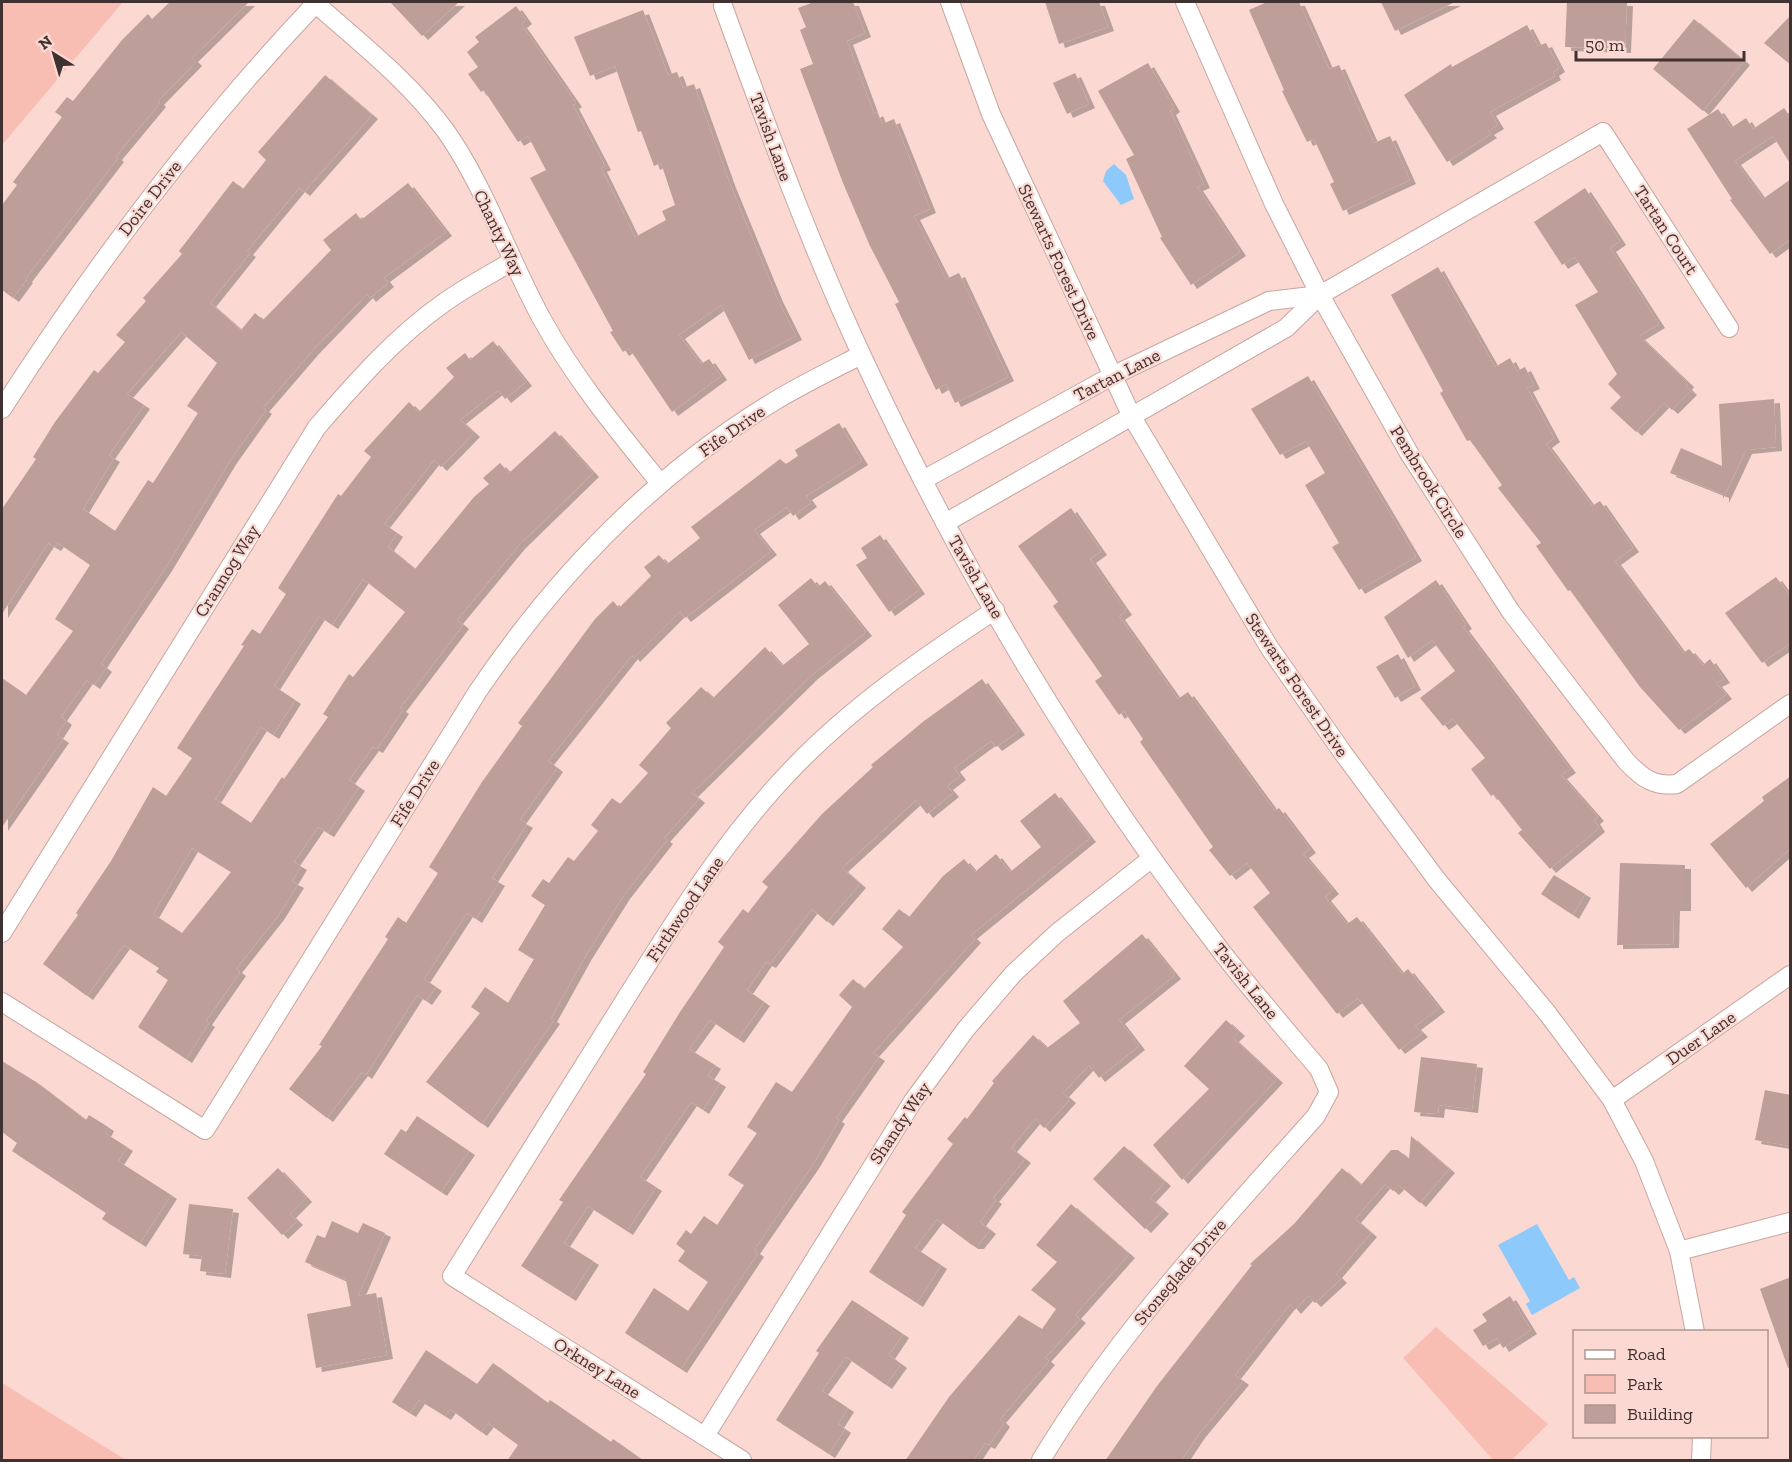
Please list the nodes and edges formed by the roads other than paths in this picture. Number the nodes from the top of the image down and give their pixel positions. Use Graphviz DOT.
graph roads {
  1 [pos="316,2"];
  2 [pos="950,2"];
  3 [pos="1185,2"];
  4 [pos="723,6"];
  5 [pos="1603,132"];
  6 [pos="512,262"];
  7 [pos="1320,295"];
  8 [pos="1729,328"];
  9 [pos="861,355"];
  10 [pos="1112,376"];
  11 [pos="2,409"];
  12 [pos="1132,417"];
  13 [pos="923,480"];
  14 [pos="660,483"];
  15 [pos="945,523"];
  16 [pos="995,610"];
  17 [pos="1791,704"];
  18 [pos="1152,858"];
  19 [pos="2,933"];
  20 [pos="1791,975"];
  21 [pos="2,1002"];
  22 [pos="1329,1092"];
  23 [pos="1612,1100"];
  24 [pos="1791,1222"];
  25 [pos="1679,1251"];
  26 [pos="452,1276"];
  27 [pos="1695,1330"];
  28 [pos="705,1436"];
  29 [pos="1702,1438"];
  30 [pos="742,1461"];
  31 [pos="1041,1461"];
  32 [pos="1701,1461"];
  1 -- 6 [label="street, Chanty Way"];
  1 -- 11 [label="street, Doire Drive"];
  2 -- 10 [label="street, Stewarts Forest Drive"];
  3 -- 7 [label="street, Pembrook Circle"];
  4 -- 9 [label="street, Tavish Lane"];
  5 -- 7 [label="street, Tartan Lane"];
  5 -- 8 [label="street, Tartan Court"];
  6 -- 14 [label="street, Chanty Way"];
  6 -- 19 [label="street, Crannog Way"];
  7 -- 10 [label="street, Tartan Lane"];
  7 -- 12 [label="street, Tartan Lane"];
  7 -- 17 [label="street, Pembrook Circle"];
  9 -- 13 [label="street, Tavish Lane"];
  9 -- 14 [label="street, Fife Drive"];
  10 -- 12 [label="street, Stewarts Forest Drive"];
  10 -- 13 [label="street, Tartan Lane"];
  12 -- 15 [label="street, Tartan Lane"];
  12 -- 23 [label="street, Stewarts Forest Drive"];
  13 -- 15 [label="street, Tavish Lane"];
  14 -- 21 [label="street, Fife Drive"];
  15 -- 16 [label="street, Tavish Lane"];
  16 -- 18 [label="street, Tavish Lane"];
  16 -- 26 [label="street, Firthwood Lane"];
  18 -- 22 [label="street, Tavish Lane"];
  18 -- 28 [label="street, Shandy Way"];
  20 -- 23 [label="street, Duer Lane"];
  22 -- 31 [label="street, Stoneglade Drive"];
  23 -- 25 [label="street, Stewarts Forest Drive"];
  24 -- 25 [label="street"];
  25 -- 27 [label="street, Stewarts Forest Drive"];
  26 -- 28 [label="street, Orkney Lane"];
  28 -- 30 [label="street, Orkney Lane"];
  29 -- 32 [label="street"];
}
